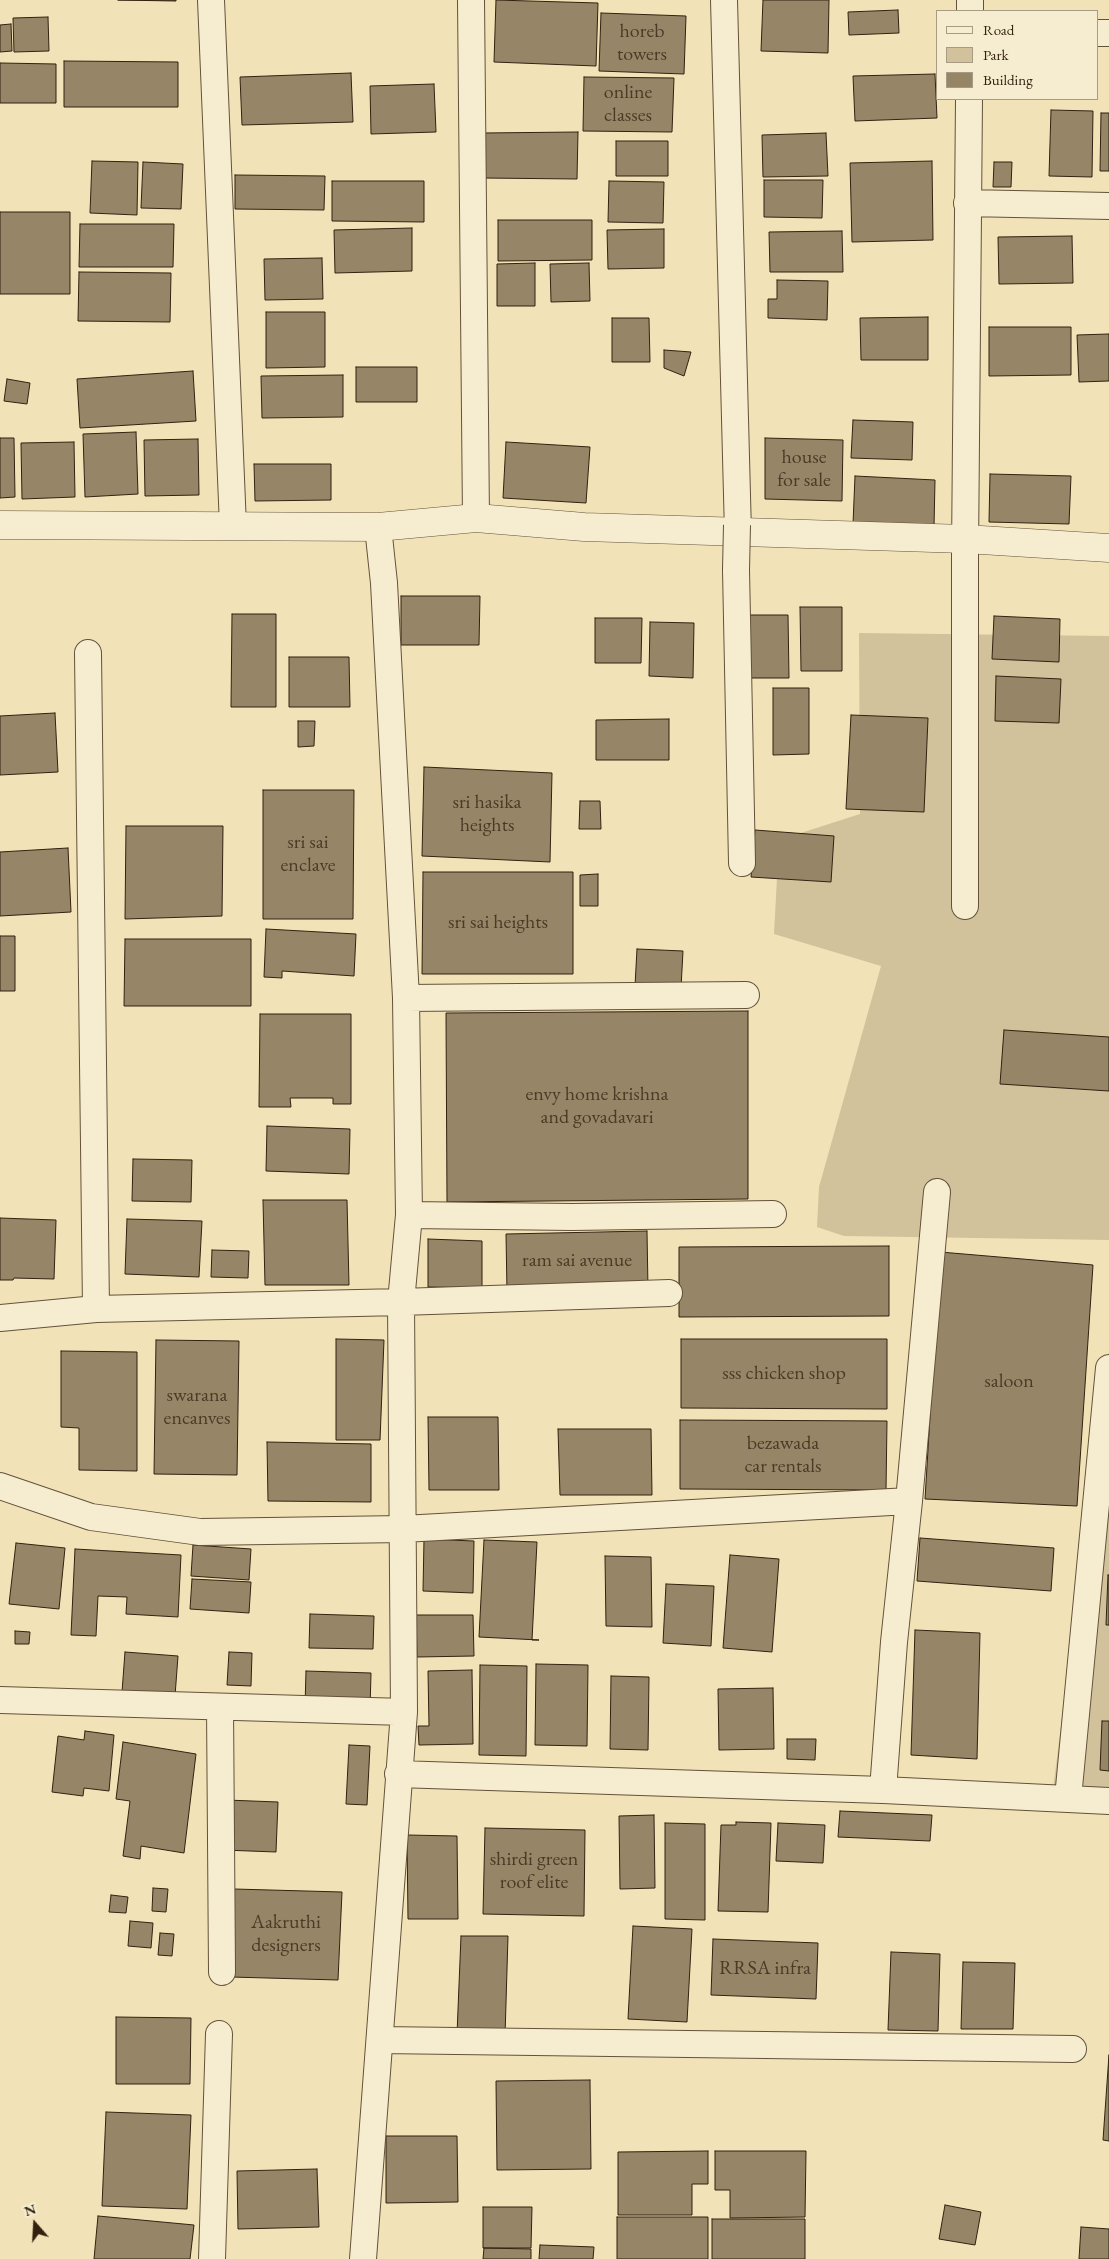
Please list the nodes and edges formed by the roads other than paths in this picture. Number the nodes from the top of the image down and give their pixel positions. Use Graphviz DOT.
graph roads {
  1 [pos="212,0"];
  2 [pos="471,0"];
  3 [pos="724,0"];
  4 [pos="969,100"];
  5 [pos="968,203"];
  6 [pos="1109,206"];
  7 [pos="476,518"];
  8 [pos="0,525"];
  9 [pos="233,526"];
  10 [pos="738,529"];
  11 [pos="379,537"];
  12 [pos="965,546"];
  13 [pos="1109,548"];
  14 [pos="88,653"];
  15 [pos="742,863"];
  16 [pos="965,906"];
  17 [pos="746,995"];
  18 [pos="406,998"];
  19 [pos="937,1192"];
  20 [pos="773,1214"];
  21 [pos="409,1215"];
  22 [pos="669,1293"];
  23 [pos="401,1302"];
  24 [pos="96,1309"];
  25 [pos="0,1318"];
  26 [pos="1109,1368"];
  27 [pos="0,1486"];
  28 [pos="909,1501"];
  29 [pos="403,1528"];
  30 [pos="0,1700"];
  31 [pos="220,1707"];
  32 [pos="404,1712"];
  33 [pos="398,1774"];
  34 [pos="883,1790"];
  35 [pos="1068,1798"];
  36 [pos="1109,1801"];
  37 [pos="222,1972"];
  38 [pos="219,2034"];
  39 [pos="380,2040"];
  40 [pos="1073,2048"];
  41 [pos="212,2259"];
  42 [pos="363,2259"];
  1 -- 9 [label="street"];
  2 -- 7 [label="street"];
  3 -- 10 [label="street"];
  4 -- 5 [label="street"];
  5 -- 6 [label="street"];
  5 -- 12 [label="street"];
  7 -- 10 [label="street"];
  7 -- 11 [label="street"];
  8 -- 9 [label="street"];
  9 -- 11 [label="street"];
  10 -- 12 [label="street"];
  10 -- 15 [label="street, bridge"];
  11 -- 18 [label="street"];
  12 -- 13 [label="street"];
  12 -- 16 [label="street"];
  14 -- 24 [label="street"];
  17 -- 18 [label="street"];
  18 -- 21 [label="street"];
  19 -- 28 [label="street"];
  20 -- 21 [label="street"];
  21 -- 23 [label="street"];
  22 -- 23 [label="street"];
  23 -- 24 [label="street"];
  23 -- 29 [label="street"];
  24 -- 25 [label="street"];
  26 -- 35 [label="street"];
  27 -- 29 [label="street"];
  28 -- 29 [label="street"];
  28 -- 34 [label="street"];
  29 -- 32 [label="street"];
  30 -- 31 [label="street"];
  31 -- 32 [label="street"];
  31 -- 37 [label="street"];
  32 -- 33 [label="street"];
  33 -- 34 [label="street"];
  33 -- 39 [label="street"];
  34 -- 35 [label="street"];
  35 -- 36 [label="street"];
  38 -- 41 [label="street"];
  39 -- 40 [label="street"];
  39 -- 42 [label="street"];
}
